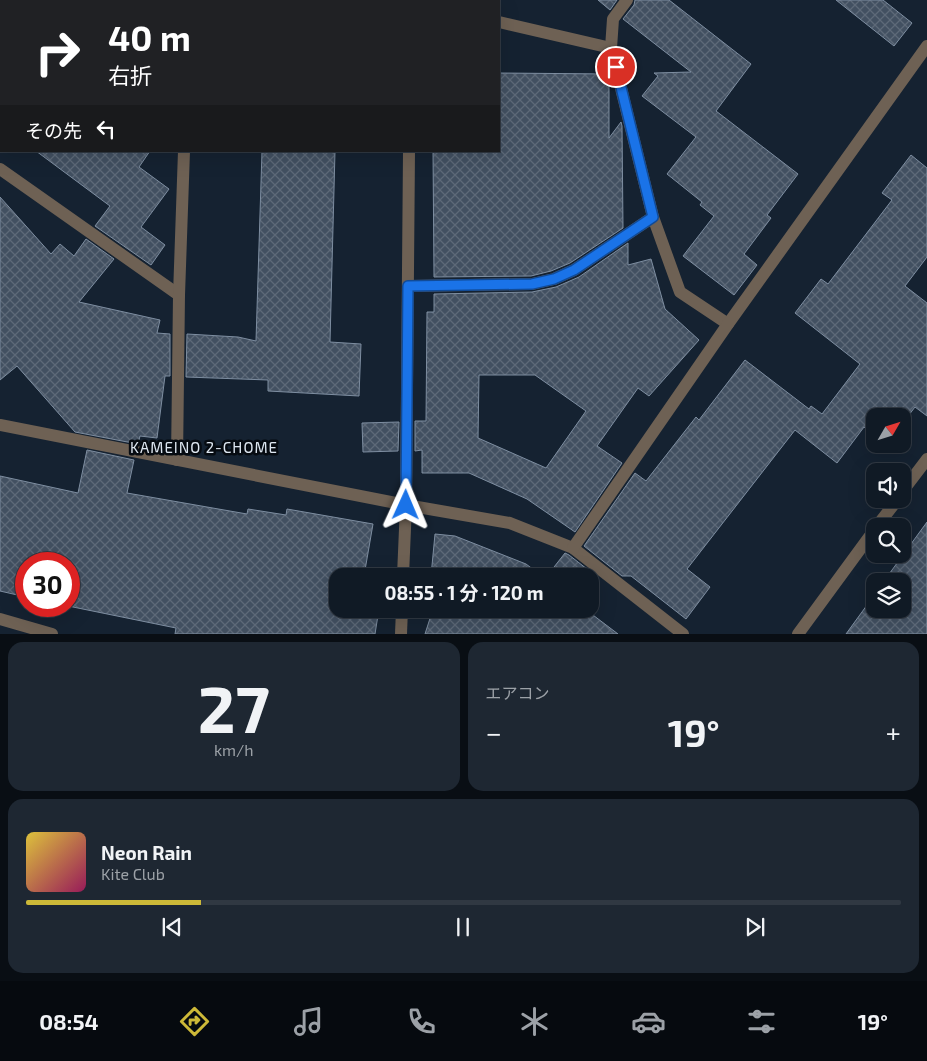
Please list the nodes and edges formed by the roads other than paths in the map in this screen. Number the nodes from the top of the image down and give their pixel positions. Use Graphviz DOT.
graph roads {
  1 [pos="627,0"];
  2 [pos="500,22"];
  3 [pos="927,46"];
  4 [pos="611,48"];
  5 [pos="184,152"];
  6 [pos="409,152"];
  7 [pos="0,169"];
  8 [pos="653,217"];
  9 [pos="408,286"];
  10 [pos="179,295"];
  11 [pos="728,324"];
  12 [pos="0,425"];
  13 [pos="927,459"];
  14 [pos="177,460"];
  15 [pos="911,480"];
  16 [pos="406,505"];
  17 [pos="891,508"];
  18 [pos="884,518"];
  19 [pos="866,542"];
  20 [pos="573,548"];
  21 [pos="403,568"];
  22 [pos="402,618"];
  23 [pos="0,619"];
  24 [pos="52,634"];
  25 [pos="401,634"];
  26 [pos="683,634"];
  27 [pos="798,634"];
  1 -- 4 [label="street"];
  2 -- 4 [label="street"];
  3 -- 11 [label="street"];
  4 -- 8 [label="street"];
  5 -- 10 [label="street"];
  6 -- 9 [label="street"];
  7 -- 10 [label="street"];
  8 -- 9 [label="street"];
  8 -- 11 [label="street"];
  9 -- 16 [label="street"];
  10 -- 14 [label="street"];
  11 -- 20 [label="street"];
  12 -- 14 [label="street"];
  13 -- 15 [label="street"];
  14 -- 16 [label="street"];
  16 -- 20 [label="street"];
  16 -- 21 [label="street"];
  17 -- 18 [label="street"];
  19 -- 27 [label="street"];
  20 -- 26 [label="street"];
  22 -- 25 [label="street"];
  23 -- 24 [label="street"];
}
